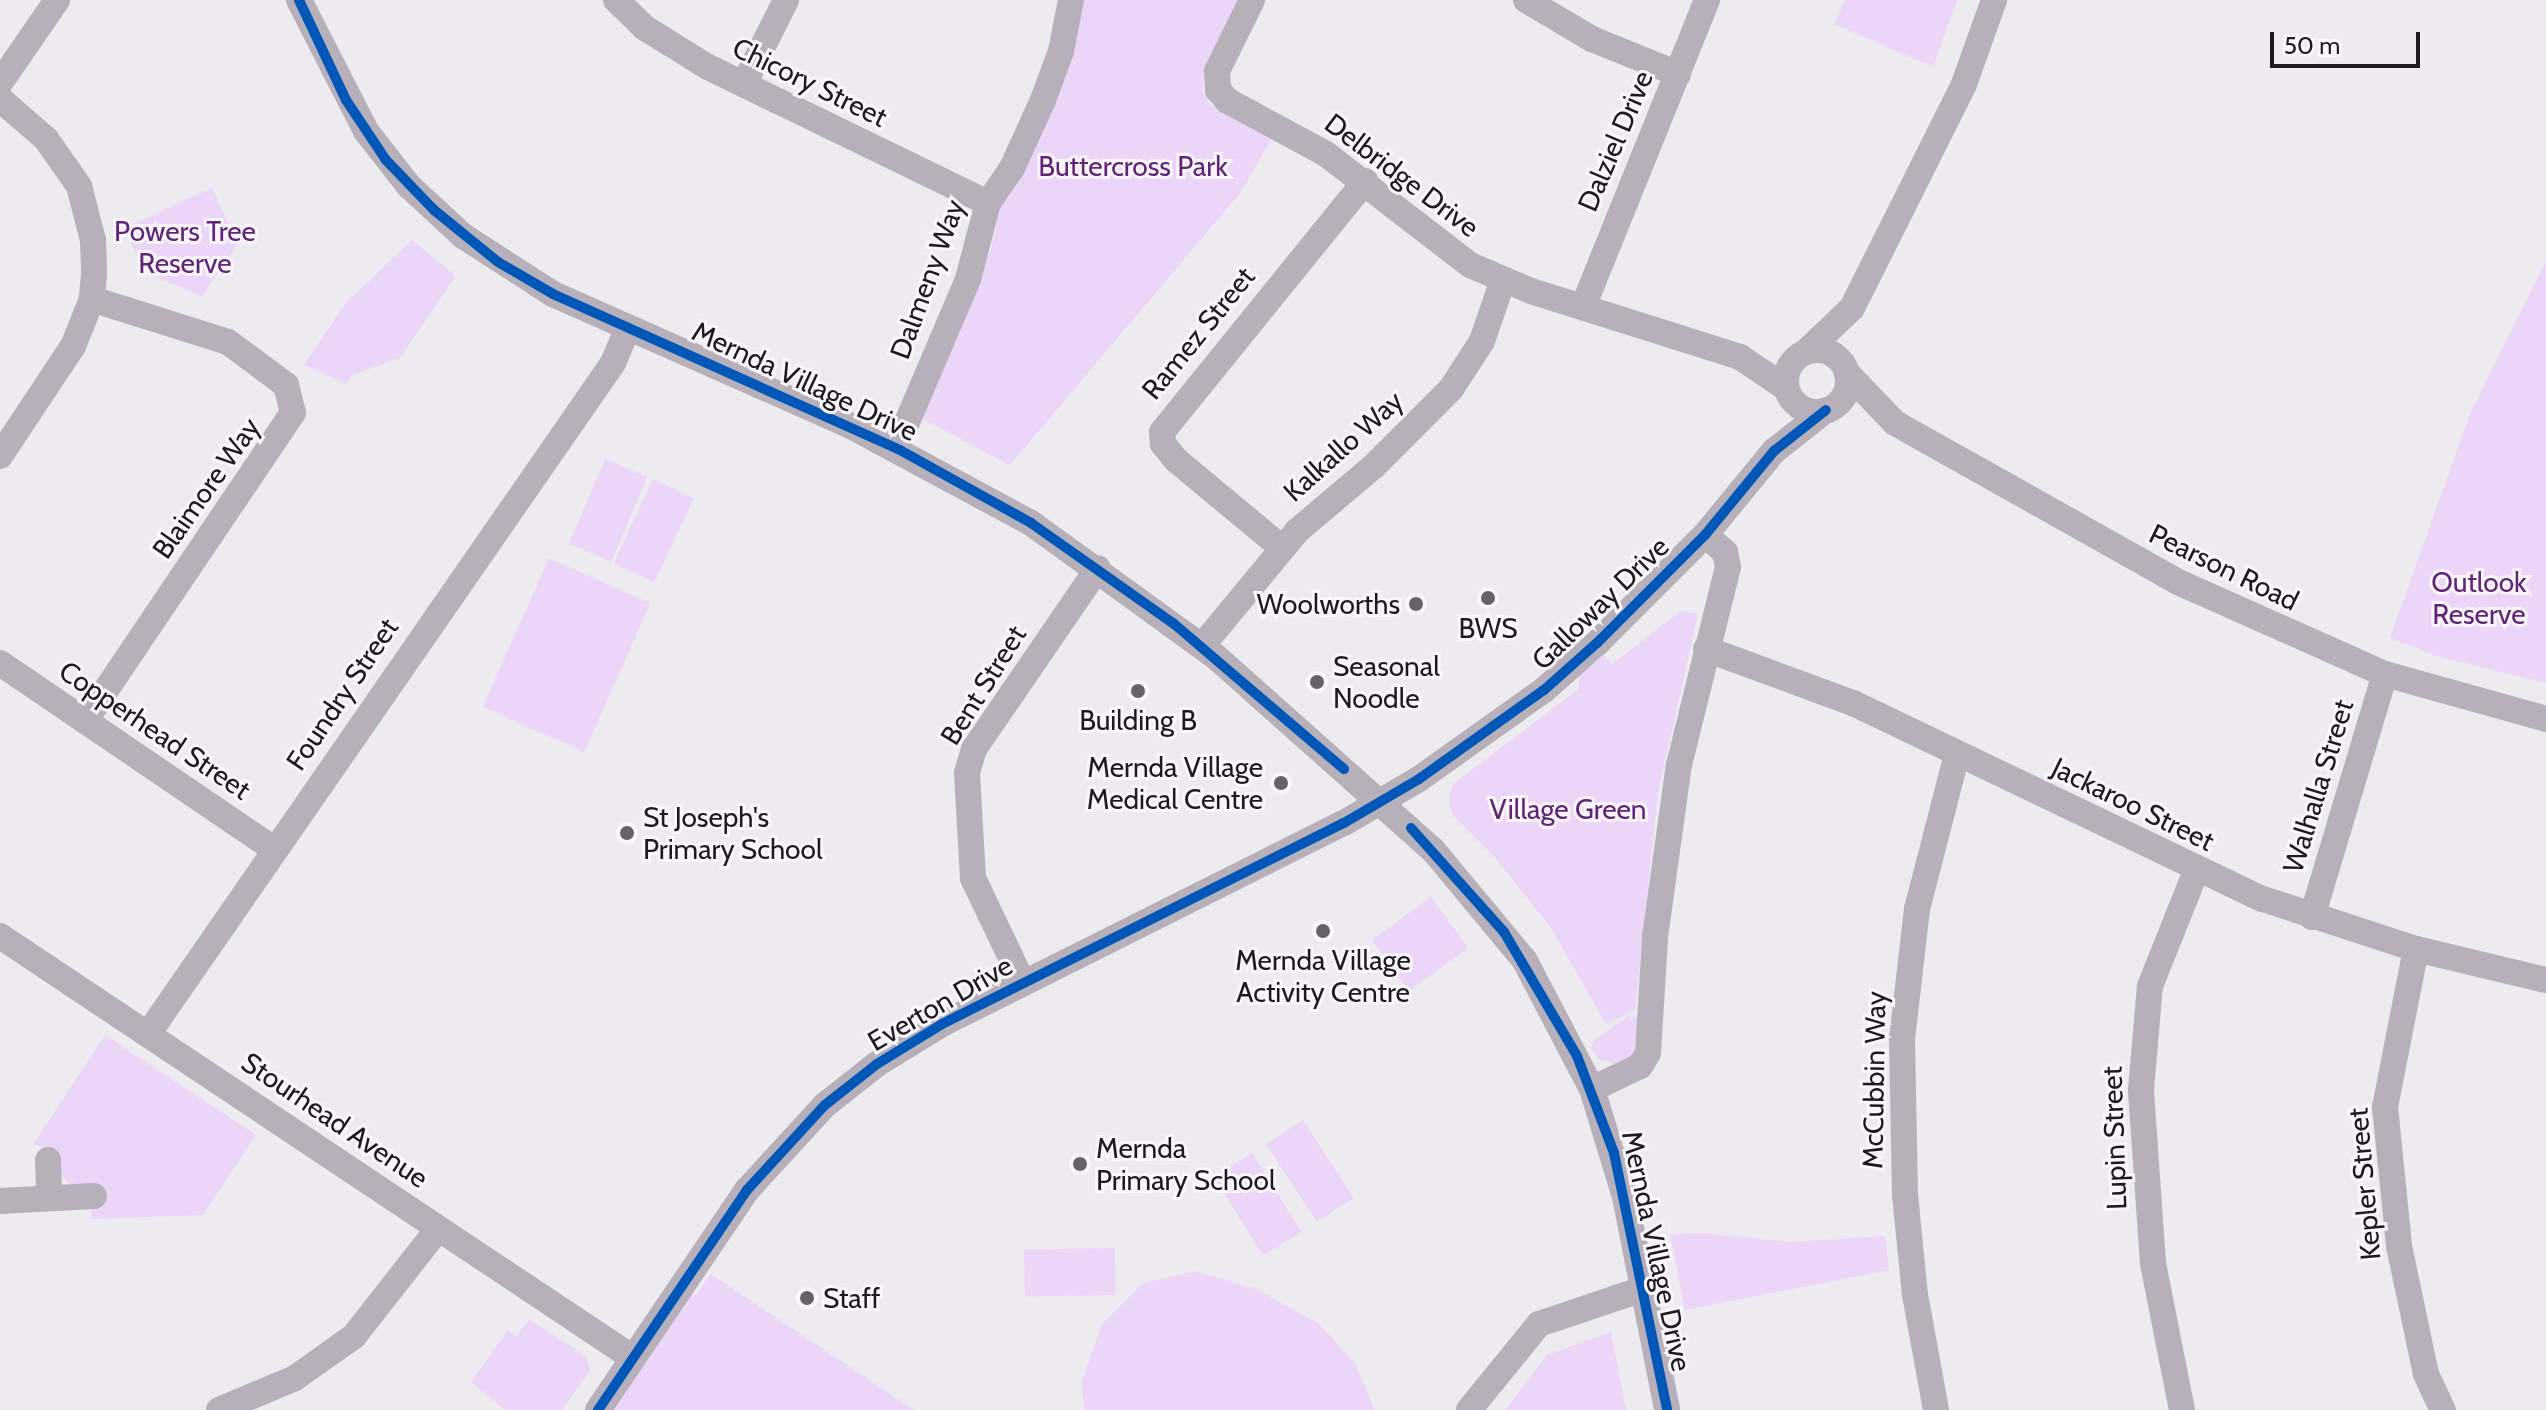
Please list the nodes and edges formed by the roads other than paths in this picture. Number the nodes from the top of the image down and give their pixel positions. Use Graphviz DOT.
graph roads {
  1 [pos="57,0"];
  2 [pos="299,0"];
  3 [pos="616,0"];
  4 [pos="786,0"];
  5 [pos="1071,0"];
  6 [pos="1252,0"];
  7 [pos="1526,0"];
  8 [pos="1707,0"];
  9 [pos="1994,0"];
  10 [pos="1678,74"];
  11 [pos="0,83"];
  12 [pos="744,84"];
  13 [pos="0,99"];
  14 [pos="1365,181"];
  15 [pos="988,203"];
  16 [pos="1503,280"];
  17 [pos="92,299"];
  18 [pos="1583,307"];
  19 [pos="1852,308"];
  20 [pos="622,325"];
  21 [pos="1805,352"];
  22 [pos="1740,357"];
  23 [pos="1846,371"];
  24 [pos="1786,390"];
  25 [pos="1829,409"];
  26 [pos="1895,423"];
  27 [pos="896,448"];
  28 [pos="1774,451"];
  29 [pos="0,456"];
  30 [pos="1705,535"];
  31 [pos="1282,548"];
  32 [pos="1098,568"];
  33 [pos="1202,646"];
  34 [pos="1706,649"];
  35 [pos="0,663"];
  36 [pos="2385,674"];
  37 [pos="2546,719"];
  38 [pos="85,721"];
  39 [pos="1957,754"];
  40 [pos="1381,802"];
  41 [pos="274,849"];
  42 [pos="2196,871"];
  43 [pos="2312,917"];
  44 [pos="0,936"];
  45 [pos="2416,949"];
  46 [pos="2546,980"];
  47 [pos="1023,983"];
  48 [pos="148,1034"];
  49 [pos="1592,1089"];
  50 [pos="48,1160"];
  51 [pos="94,1196"];
  52 [pos="49,1198"];
  53 [pos="0,1201"];
  54 [pos="438,1229"];
  55 [pos="1645,1298"];
  56 [pos="633,1358"];
  57 [pos="219,1410"];
  58 [pos="598,1410"];
  59 [pos="1469,1410"];
  60 [pos="1667,1410"];
  61 [pos="1936,1410"];
  62 [pos="2182,1410"];
  63 [pos="2443,1410"];
  1 -- 11 [label="street"];
  2 -- 20 [label="street, Mernda Village Drive"];
  3 -- 12 [label="street, Chicory Street"];
  4 -- 12 [label="street"];
  5 -- 15 [label="street, Dalmeny Way"];
  6 -- 14 [label="street, Delbridge Drive"];
  7 -- 10 [label="street"];
  8 -- 10 [label="street, Dalziel Drive"];
  9 -- 19 [label="street"];
  10 -- 18 [label="street, Dalziel Drive"];
  12 -- 15 [label="street, Chicory Street"];
  13 -- 17 [label="street"];
  14 -- 16 [label="street, Delbridge Drive"];
  14 -- 31 [label="street, Ramez Street"];
  15 -- 27 [label="street, Dalmeny Way"];
  16 -- 18 [label="street, Delbridge Drive"];
  16 -- 31 [label="street, Kalkallo Way"];
  17 -- 29 [label="street"];
  17 -- 38 [label="street, Blaimore Way"];
  18 -- 22 [label="street, Delbridge Drive"];
  19 -- 21 [label="street"];
  19 -- 23 [label="street"];
  20 -- 27 [label="street, Mernda Village Drive"];
  20 -- 41 [label="street, Foundry Street"];
  21 -- 22 [label="street, Delbridge Drive"];
  21 -- 23 [label="street"];
  21 -- 24 [label="street"];
  22 -- 24 [label="street, Delbridge Drive"];
  23 -- 25 [label="street"];
  23 -- 26 [label="street, Pearson Road"];
  24 -- 25 [label="street"];
  24 -- 28 [label="street, Galloway Drive"];
  25 -- 26 [label="street, Pearson Road"];
  25 -- 28 [label="street, Galloway Drive"];
  26 -- 36 [label="street, Pearson Road"];
  27 -- 32 [label="street, Mernda Village Drive"];
  28 -- 30 [label="street, Galloway Drive"];
  30 -- 34 [label="street"];
  30 -- 40 [label="street, Galloway Drive"];
  31 -- 33 [label="street, Kalkallo Way"];
  32 -- 33 [label="street, Mernda Village Drive"];
  32 -- 47 [label="street, Bent Street"];
  33 -- 40 [label="street, Mernda Village Drive"];
  34 -- 39 [label="street, Jackaroo Street"];
  34 -- 49 [label="street"];
  35 -- 38 [label="street, Copperhead Street"];
  36 -- 37 [label="street, Pearson Road"];
  36 -- 43 [label="street, Walhalla Street"];
  38 -- 41 [label="street, Copperhead Street"];
  39 -- 42 [label="street, Jackaroo Street"];
  39 -- 61 [label="street, McCubbin Way"];
  40 -- 47 [label="street, Everton Drive"];
  40 -- 49 [label="street, Mernda Village Drive"];
  41 -- 48 [label="street, Foundry Street"];
  42 -- 43 [label="street, Jackaroo Street"];
  42 -- 62 [label="street, Lupin Street"];
  43 -- 45 [label="street, Jackaroo Street"];
  44 -- 48 [label="street, Stourhead Avenue"];
  45 -- 46 [label="street, Jackaroo Street"];
  45 -- 63 [label="street, Kepler Street"];
  47 -- 56 [label="street, Everton Drive"];
  48 -- 54 [label="street, Stourhead Avenue"];
  49 -- 55 [label="street, Mernda Village Drive"];
  50 -- 52 [label="street"];
  51 -- 52 [label="street"];
  52 -- 53 [label="street"];
  54 -- 56 [label="street, Stourhead Avenue"];
  54 -- 57 [label="street"];
  55 -- 59 [label="street"];
  55 -- 60 [label="street, Mernda Village Drive"];
  56 -- 58 [label="street, Everton Drive"];
}
